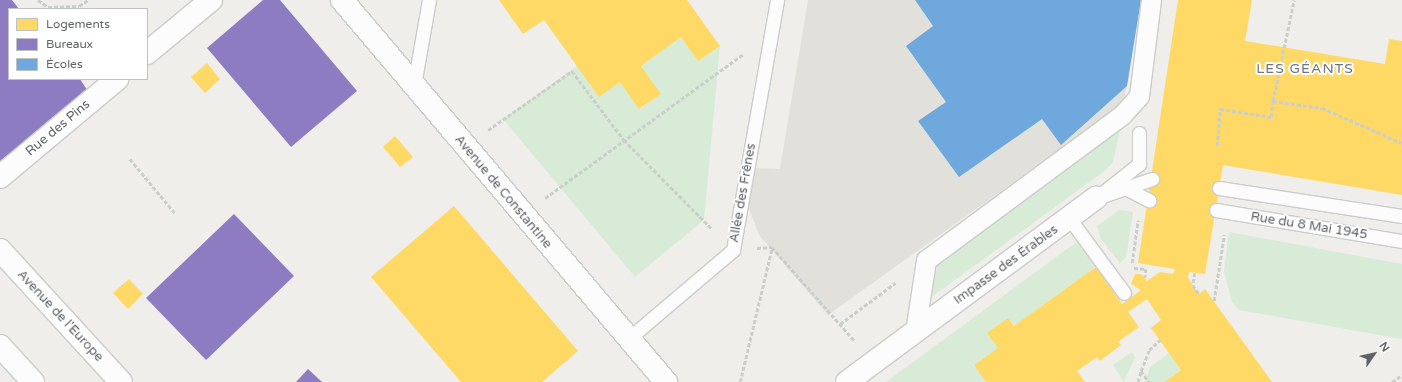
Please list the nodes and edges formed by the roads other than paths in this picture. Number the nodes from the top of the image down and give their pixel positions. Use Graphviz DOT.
graph roads {
  1 [pos="211,0"];
  2 [pos="342,0"];
  3 [pos="429,0"];
  4 [pos="777,0"];
  5 [pos="1151,0"];
  6 [pos="148,53"];
  7 [pos="116,80"];
  8 [pos="414,85"];
  9 [pos="1139,133"];
  10 [pos="0,177"];
  11 [pos="1152,179"];
  12 [pos="1219,188"];
  13 [pos="1127,189"];
  14 [pos="1096,198"];
  15 [pos="1149,200"];
  16 [pos="1216,210"];
  17 [pos="1402,216"];
  18 [pos="1069,218"];
  19 [pos="1402,241"];
  20 [pos="0,250"];
  21 [pos="1124,293"];
  22 [pos="915,332"];
  23 [pos="628,339"];
  24 [pos="0,346"];
  25 [pos="32,382"];
  26 [pos="121,382"];
  27 [pos="666,382"];
  28 [pos="848,382"];
  1 -- 6 [label="street"];
  2 -- 8 [label="street, Avenue de Constantine"];
  3 -- 8 [label="lane"];
  4 -- 23 [label="lane, Allée des Frênes"];
  5 -- 22 [label="street"];
  7 -- 10 [label="street, Rue des Pins"];
  8 -- 23 [label="street, Avenue de Constantine"];
  9 -- 14 [label="lane, Impasse des Érables"];
  11 -- 13 [label="lane"];
  12 -- 17 [label="lane, Rue du 8 Mai 1945"];
  13 -- 14 [label="lane"];
  13 -- 15 [label="lane"];
  14 -- 18 [label="street, Impasse des Érables"];
  16 -- 19 [label="lane, Rue du 8 Mai 1945"];
  18 -- 21 [label="lane"];
  18 -- 22 [label="street, Impasse des Érables"];
  20 -- 26 [label="street, Avenue de l'Europe"];
  22 -- 28 [label="street, Impasse des Érables"];
  23 -- 27 [label="street, Avenue de Constantine"];
  24 -- 25 [label="street"];
}
